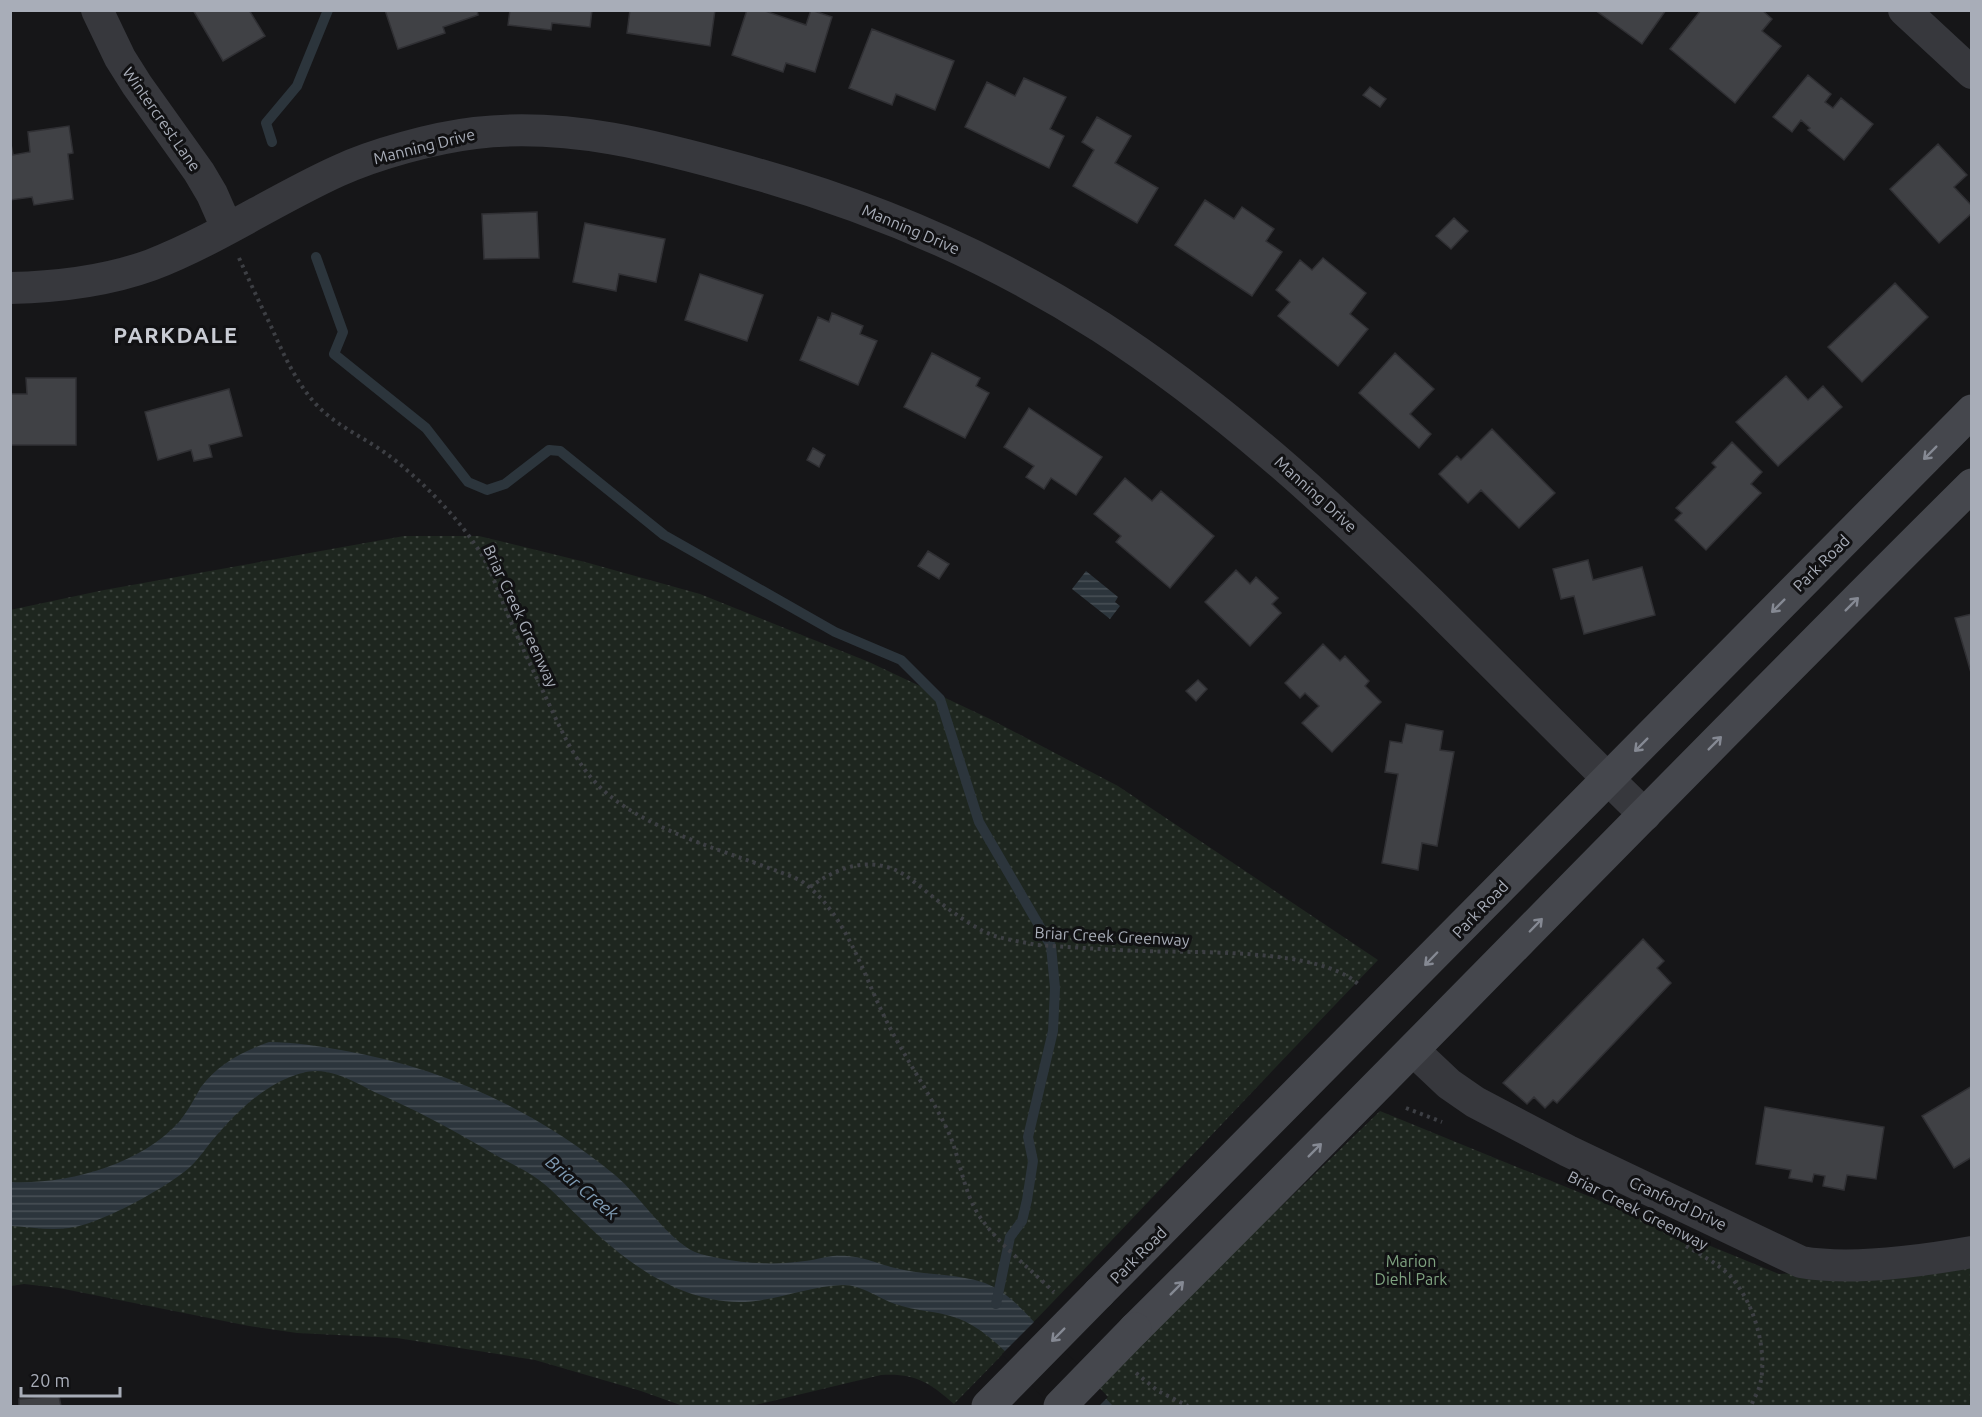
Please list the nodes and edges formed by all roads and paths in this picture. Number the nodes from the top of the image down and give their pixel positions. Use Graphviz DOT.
graph roads {
  1 [pos="96,10"];
  2 [pos="1904,10"];
  3 [pos="1971,73"];
  4 [pos="227,228"];
  5 [pos="10,288"];
  6 [pos="1971,411"];
  7 [pos="1971,485"];
  8 [pos="1607,778"];
  9 [pos="1645,815"];
  10 [pos="810,887"];
  11 [pos="1361,987"];
  12 [pos="1414,1051"];
  13 [pos="1406,1108"];
  14 [pos="1445,1123"];
  15 [pos="1682,1244"];
  16 [pos="1971,1252"];
  17 [pos="1028,1268"];
  18 [pos="988,1407"];
  19 [pos="1060,1407"];
  20 [pos="1751,1407"];
  1 -- 4 [label="street, Wintercrest Lane"];
  2 -- 3 [label="street"];
  4 -- 5 [label="street, Manning Drive"];
  4 -- 8 [label="street, Manning Drive"];
  4 -- 10 [label="path, Briar Creek Greenway"];
  6 -- 8 [label="main road, Park Road, one-way"];
  9 -- 7 [label="main road, one-way"];
  8 -- 9 [label="street, Manning Drive"];
  8 -- 18 [label="main road, Park Road, one-way, bridge"];
  12 -- 9 [label="main road, one-way"];
  10 -- 11 [label="path, Briar Creek Greenway"];
  10 -- 17 [label="path, Briar Creek Greenway"];
  12 -- 16 [label="street, Cranford Drive"];
  19 -- 12 [label="main road, one-way, bridge"];
  13 -- 14 [label="path"];
  15 -- 20 [label="path, Briar Creek Greenway"];
}
